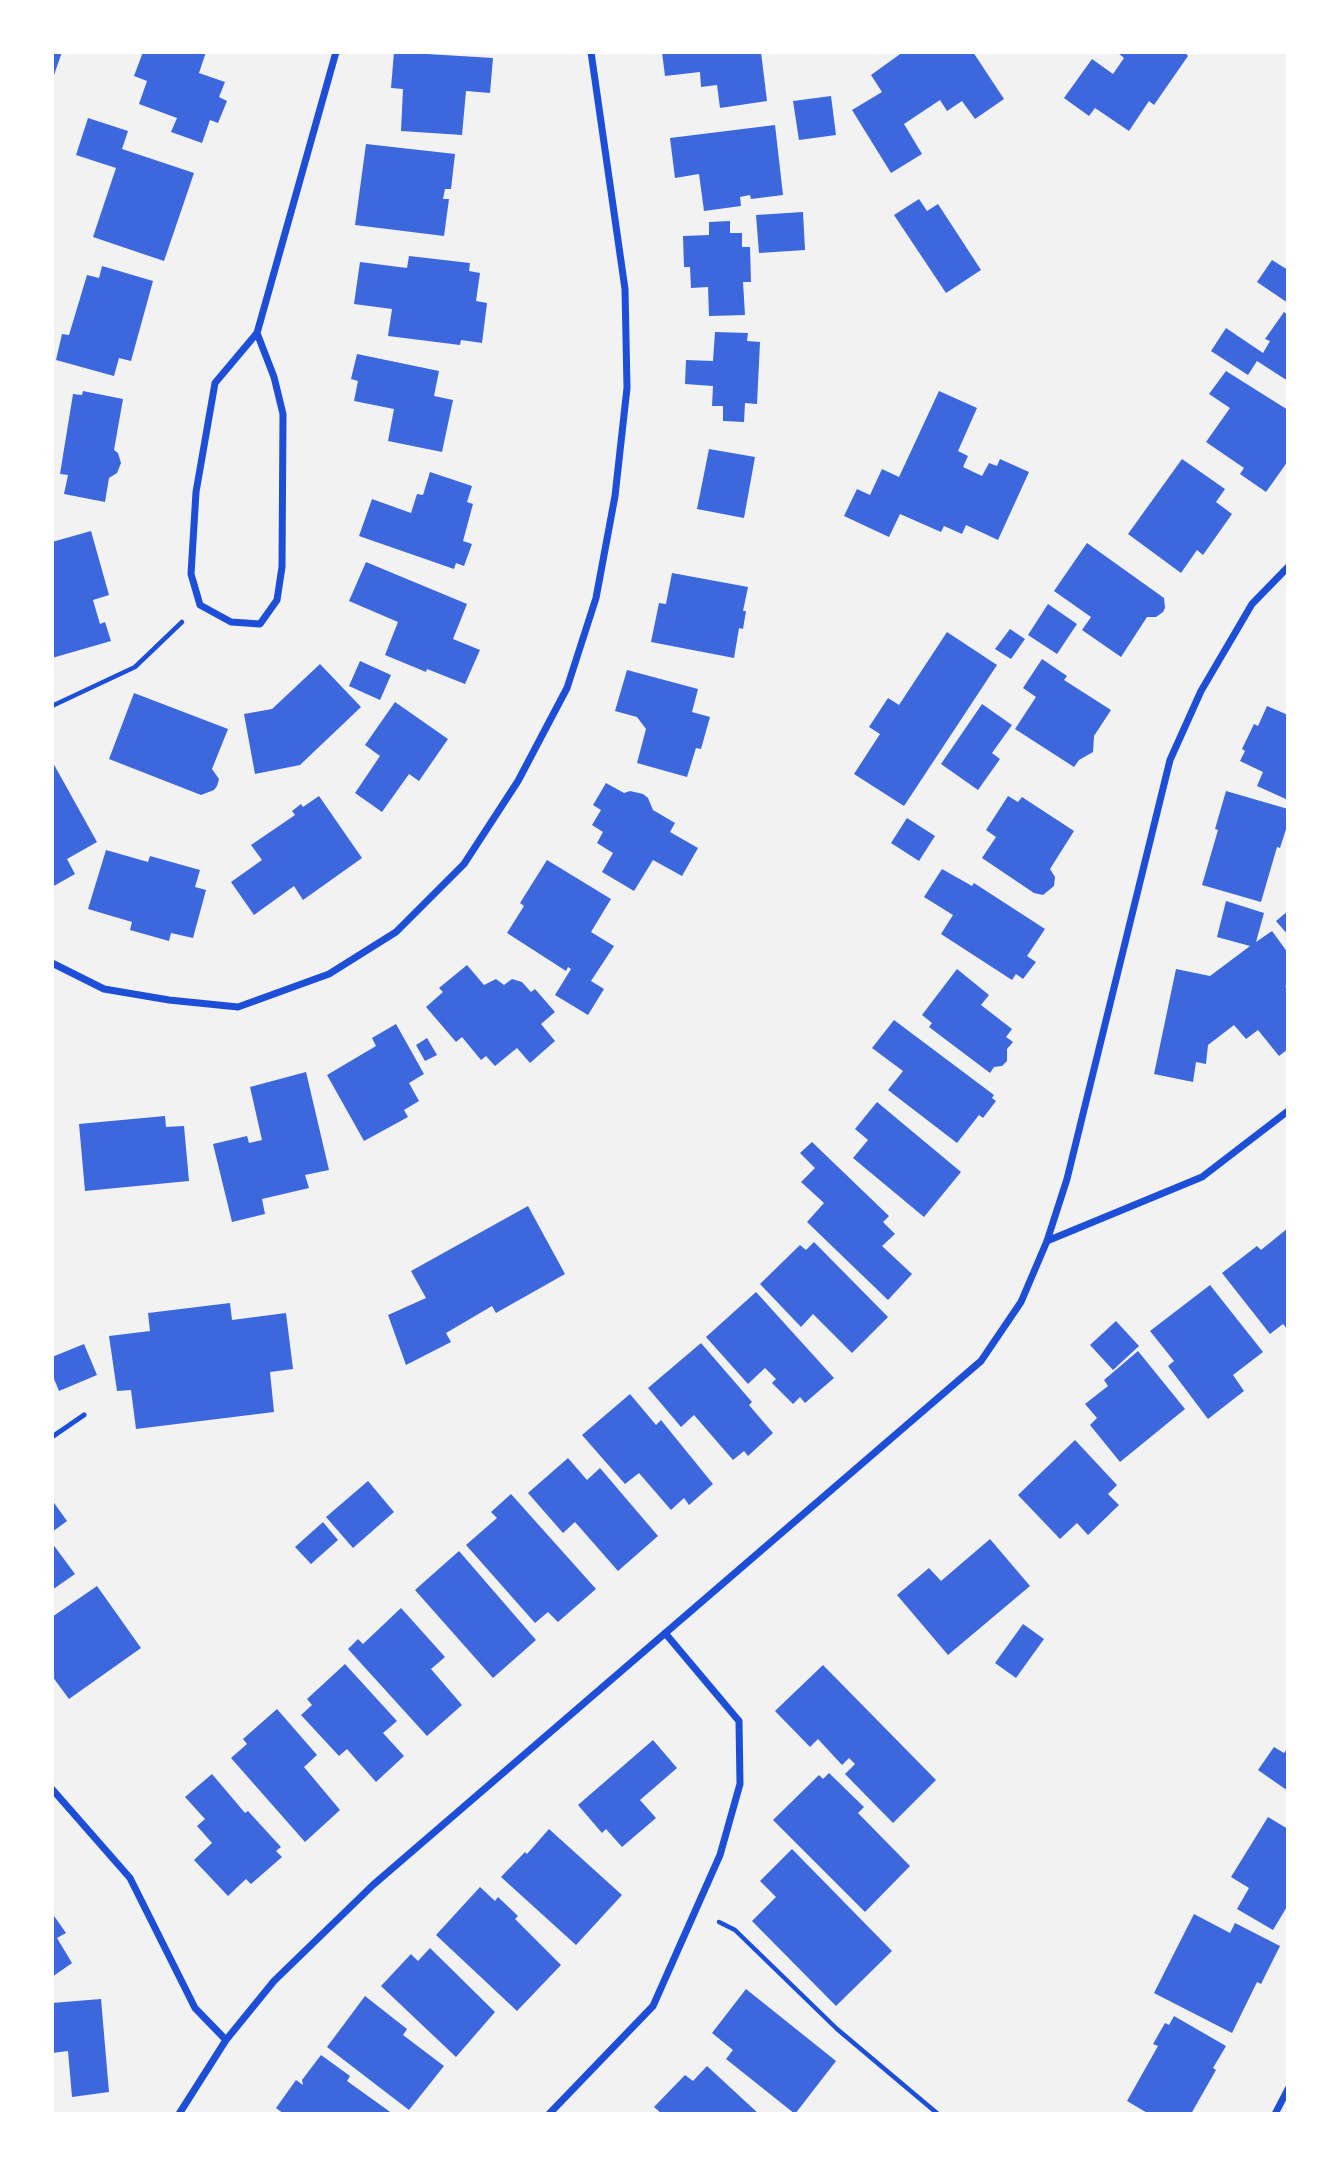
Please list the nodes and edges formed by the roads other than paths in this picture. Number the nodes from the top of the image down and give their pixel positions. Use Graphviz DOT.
graph roads {
  1 [pos="335,52"];
  2 [pos="591,52"];
  3 [pos="257,333"];
  4 [pos="1287,567"];
  5 [pos="52,963"];
  6 [pos="1287,1111"];
  7 [pos="1046,1241"];
  8 [pos="84,1415"];
  9 [pos="52,1437"];
  10 [pos="665,1633"];
  11 [pos="52,1789"];
  12 [pos="226,2040"];
  13 [pos="1287,2089"];
  14 [pos="180,2113"];
  15 [pos="549,2113"];
  16 [pos="1275,2113"];
  1 -- 3 [label="street"];
  2 -- 5 [label="street"];
  3 -- 3 [label="street"];
  4 -- 7 [label="street"];
  6 -- 7 [label="street"];
  7 -- 10 [label="street"];
  8 -- 9 [label="lane"];
  10 -- 12 [label="street"];
  10 -- 15 [label="street"];
  11 -- 12 [label="street"];
  12 -- 14 [label="street"];
  13 -- 16 [label="street"];
}
